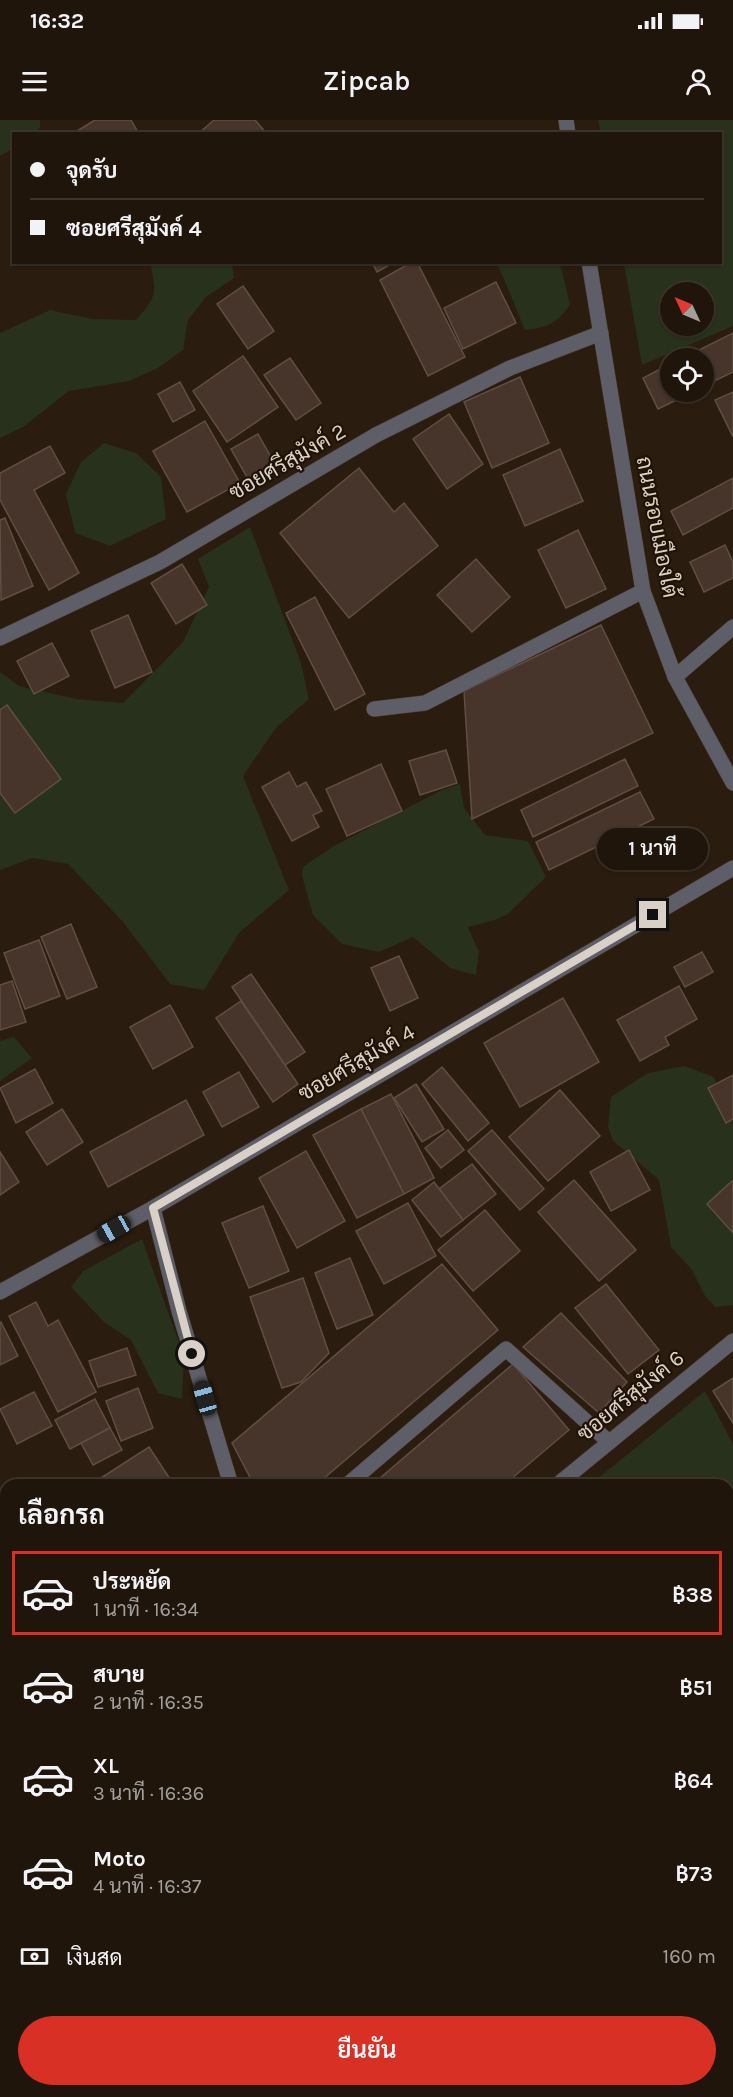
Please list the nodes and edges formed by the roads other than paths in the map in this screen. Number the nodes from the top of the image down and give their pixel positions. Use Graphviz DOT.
graph roads {
  1 [pos="589,264"];
  2 [pos="601,333"];
  3 [pos="643,591"];
  4 [pos="733,627"];
  5 [pos="0,638"];
  6 [pos="675,676"];
  7 [pos="374,709"];
  8 [pos="733,783"];
  9 [pos="733,868"];
  10 [pos="153,1208"];
  11 [pos="0,1292"];
  12 [pos="733,1341"];
  13 [pos="609,1442"];
  14 [pos="229,1479"];
  15 [pos="354,1479"];
  16 [pos="564,1479"];
  1 -- 2 [label="street, ถนนรอบเมืองใต้"];
  2 -- 3 [label="street, ถนนรอบเมืองใต้"];
  2 -- 5 [label="street, ซอยศรีสุมังค์ 2"];
  3 -- 6 [label="street, ถนนรอบเมืองใต้"];
  3 -- 7 [label="street"];
  4 -- 6 [label="street"];
  6 -- 8 [label="street, ถนนรอบเมืองใต้"];
  9 -- 10 [label="street, ซอยศรีสุมังค์ 4"];
  10 -- 11 [label="street, ซอยศรีสุมังค์ 4"];
  10 -- 14 [label="street"];
  12 -- 13 [label="street, ซอยศรีสุมังค์ 6"];
  13 -- 15 [label="street"];
  13 -- 16 [label="street, ซอยศรีสุมังค์ 6"];
}
